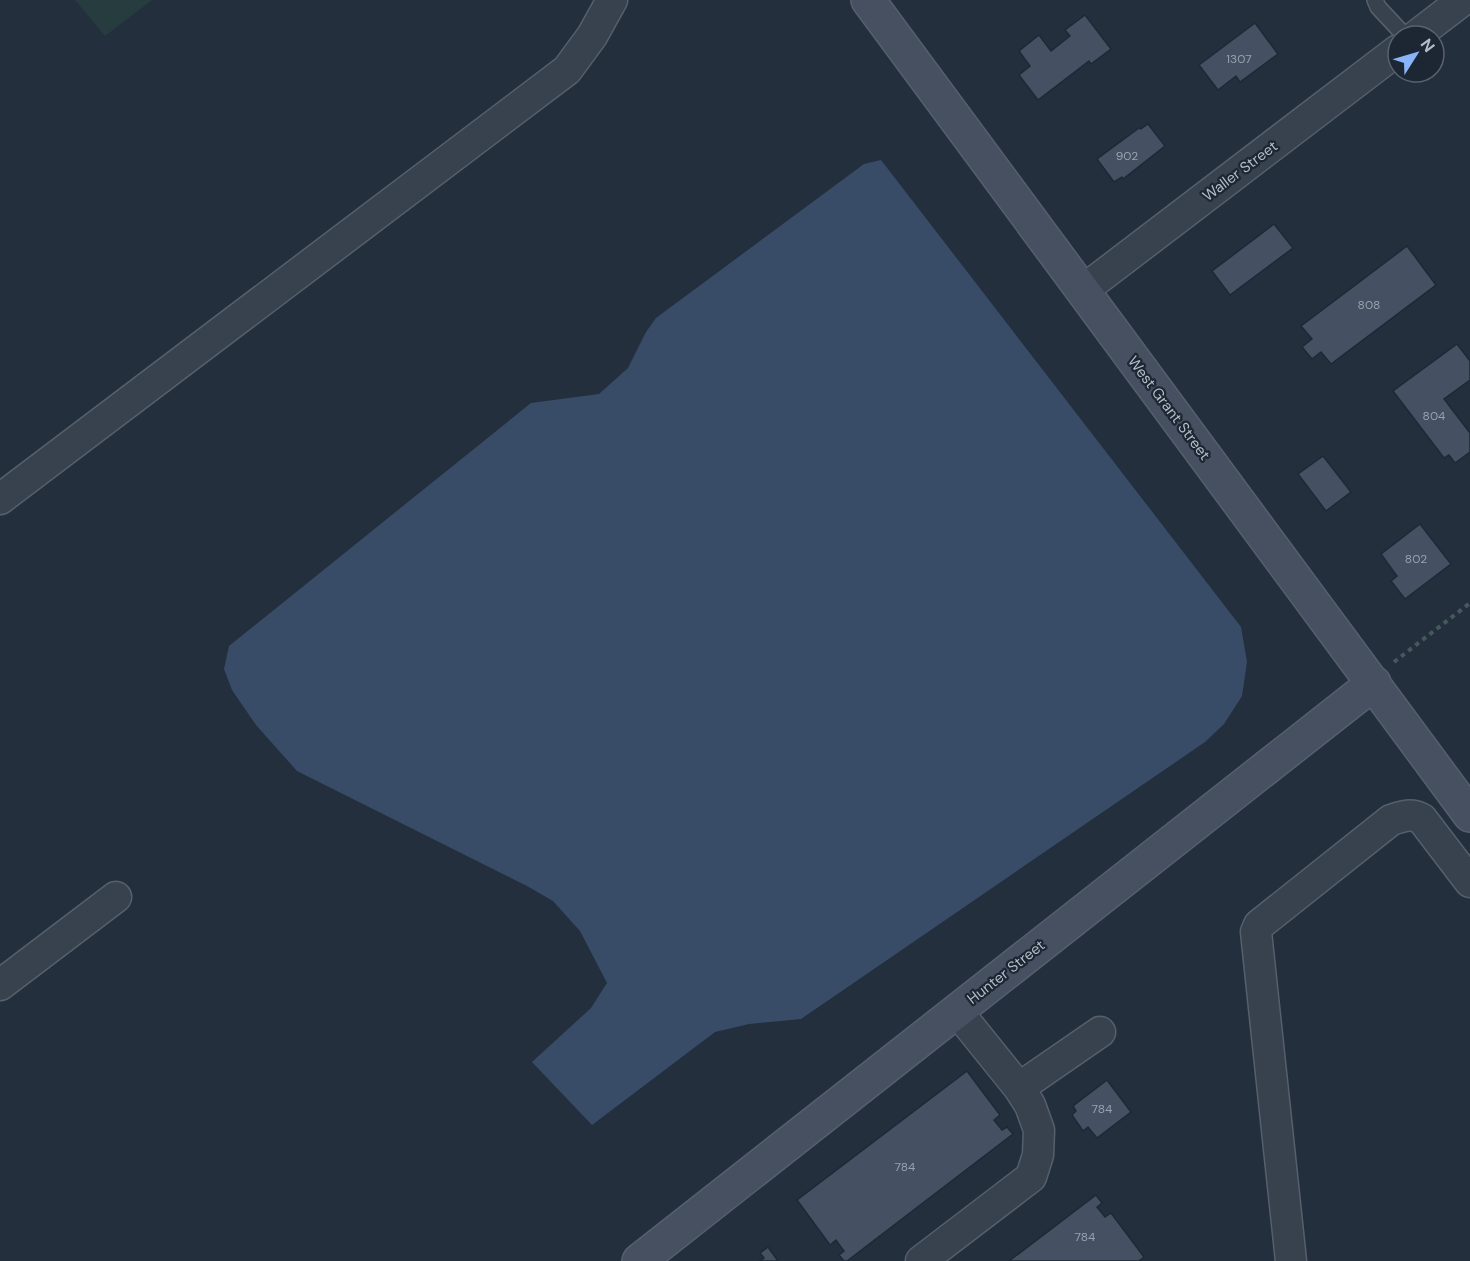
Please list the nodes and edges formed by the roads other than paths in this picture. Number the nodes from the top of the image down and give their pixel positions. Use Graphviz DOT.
graph roads {
  1 [pos="612,0"];
  2 [pos="868,0"];
  3 [pos="1375,0"];
  4 [pos="1463,0"];
  5 [pos="1394,24"];
  6 [pos="1432,24"];
  7 [pos="1386,59"];
  8 [pos="1082,291"];
  9 [pos="0,499"];
  10 [pos="1381,675"];
  11 [pos="1470,815"];
  12 [pos="1470,882"];
  13 [pos="116,897"];
  14 [pos="0,985"];
  15 [pos="957,1011"];
  16 [pos="1100,1032"];
  17 [pos="1018,1088"];
  18 [pos="639,1261"];
  19 [pos="921,1261"];
  20 [pos="1291,1261"];
  1 -- 9 [label="street"];
  2 -- 8 [label="street, West Grant Street"];
  3 -- 5 [label="lane"];
  4 -- 6 [label="street"];
  7 -- 8 [label="street, Waller Street"];
  8 -- 10 [label="street, West Grant Street"];
  10 -- 11 [label="street, West Grant Street"];
  10 -- 15 [label="street, Hunter Street"];
  12 -- 20 [label="street"];
  13 -- 14 [label="street"];
  15 -- 17 [label="street"];
  15 -- 18 [label="street, Hunter Street"];
  16 -- 17 [label="street"];
  17 -- 19 [label="street"];
}
